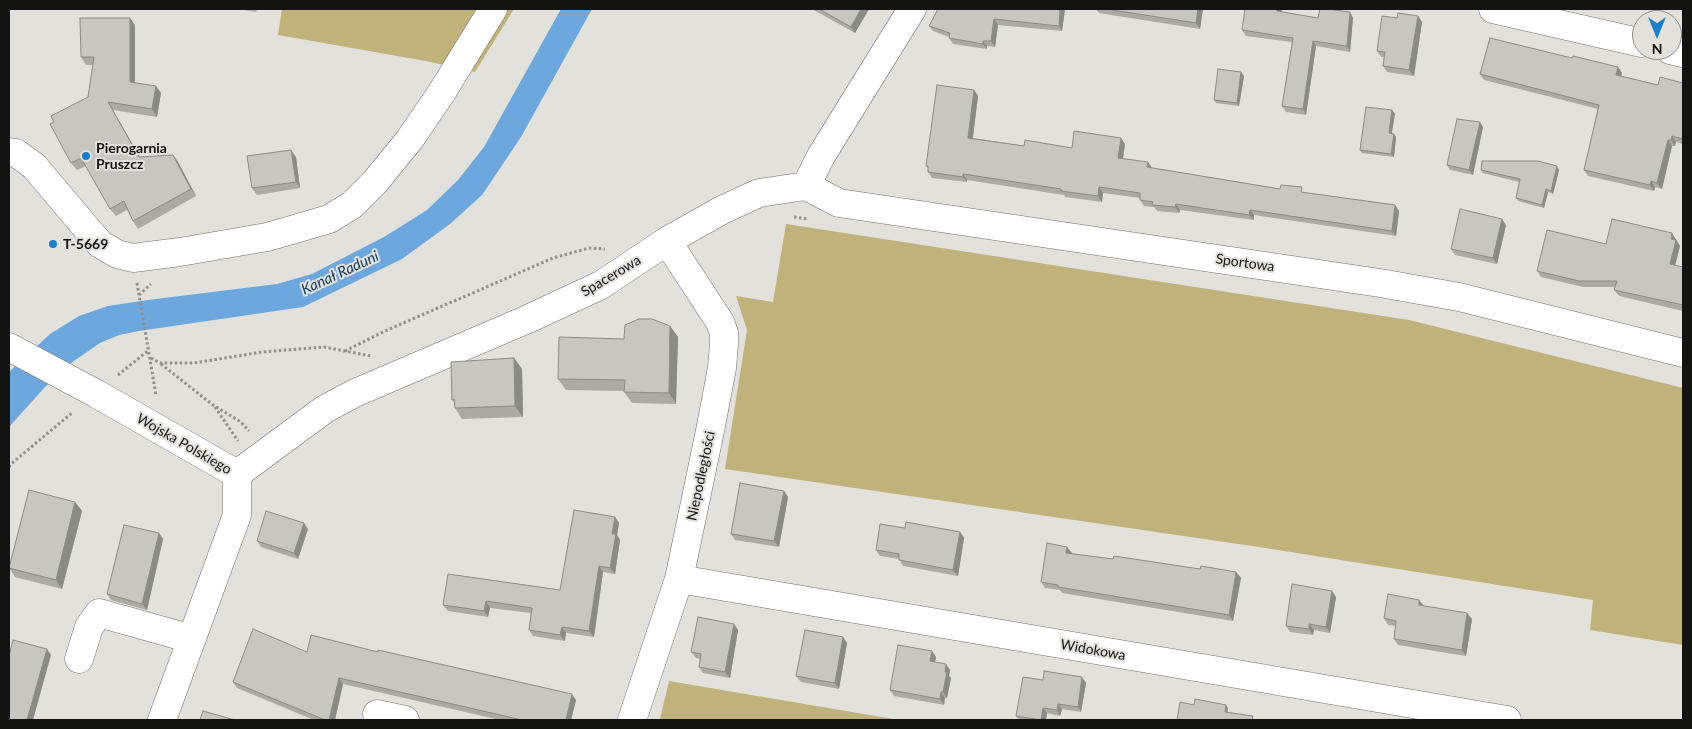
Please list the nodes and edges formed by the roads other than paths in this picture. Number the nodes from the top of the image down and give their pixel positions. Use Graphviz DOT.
graph roads {
  1 [pos="492,9"];
  2 [pos="912,9"];
  3 [pos="1493,9"];
  4 [pos="1632,42"];
  5 [pos="9,152"];
  6 [pos="806,186"];
  7 [pos="667,241"];
  8 [pos="13,350"];
  9 [pos="1683,353"];
  10 [pos="237,474"];
  11 [pos="679,579"];
  12 [pos="192,639"];
  13 [pos="79,659"];
  14 [pos="377,714"];
  15 [pos="162,720"];
  16 [pos="405,720"];
  17 [pos="632,720"];
  18 [pos="1507,720"];
  1 -- 5 [label="street"];
  2 -- 6 [label="street"];
  3 -- 4 [label="street"];
  6 -- 7 [label="street, Spacerowa"];
  6 -- 9 [label="street, Sportowa"];
  7 -- 10 [label="street, Spacerowa"];
  7 -- 11 [label="street, Niepodległości"];
  8 -- 10 [label="street, Wojska Polskiego"];
  10 -- 12 [label="street, Wojska Polskiego"];
  11 -- 17 [label="street, Niepodległości"];
  11 -- 18 [label="street, Widokowa"];
  12 -- 13 [label="street"];
  12 -- 15 [label="street, Wojska Polskiego"];
  14 -- 16 [label="street"];
}
